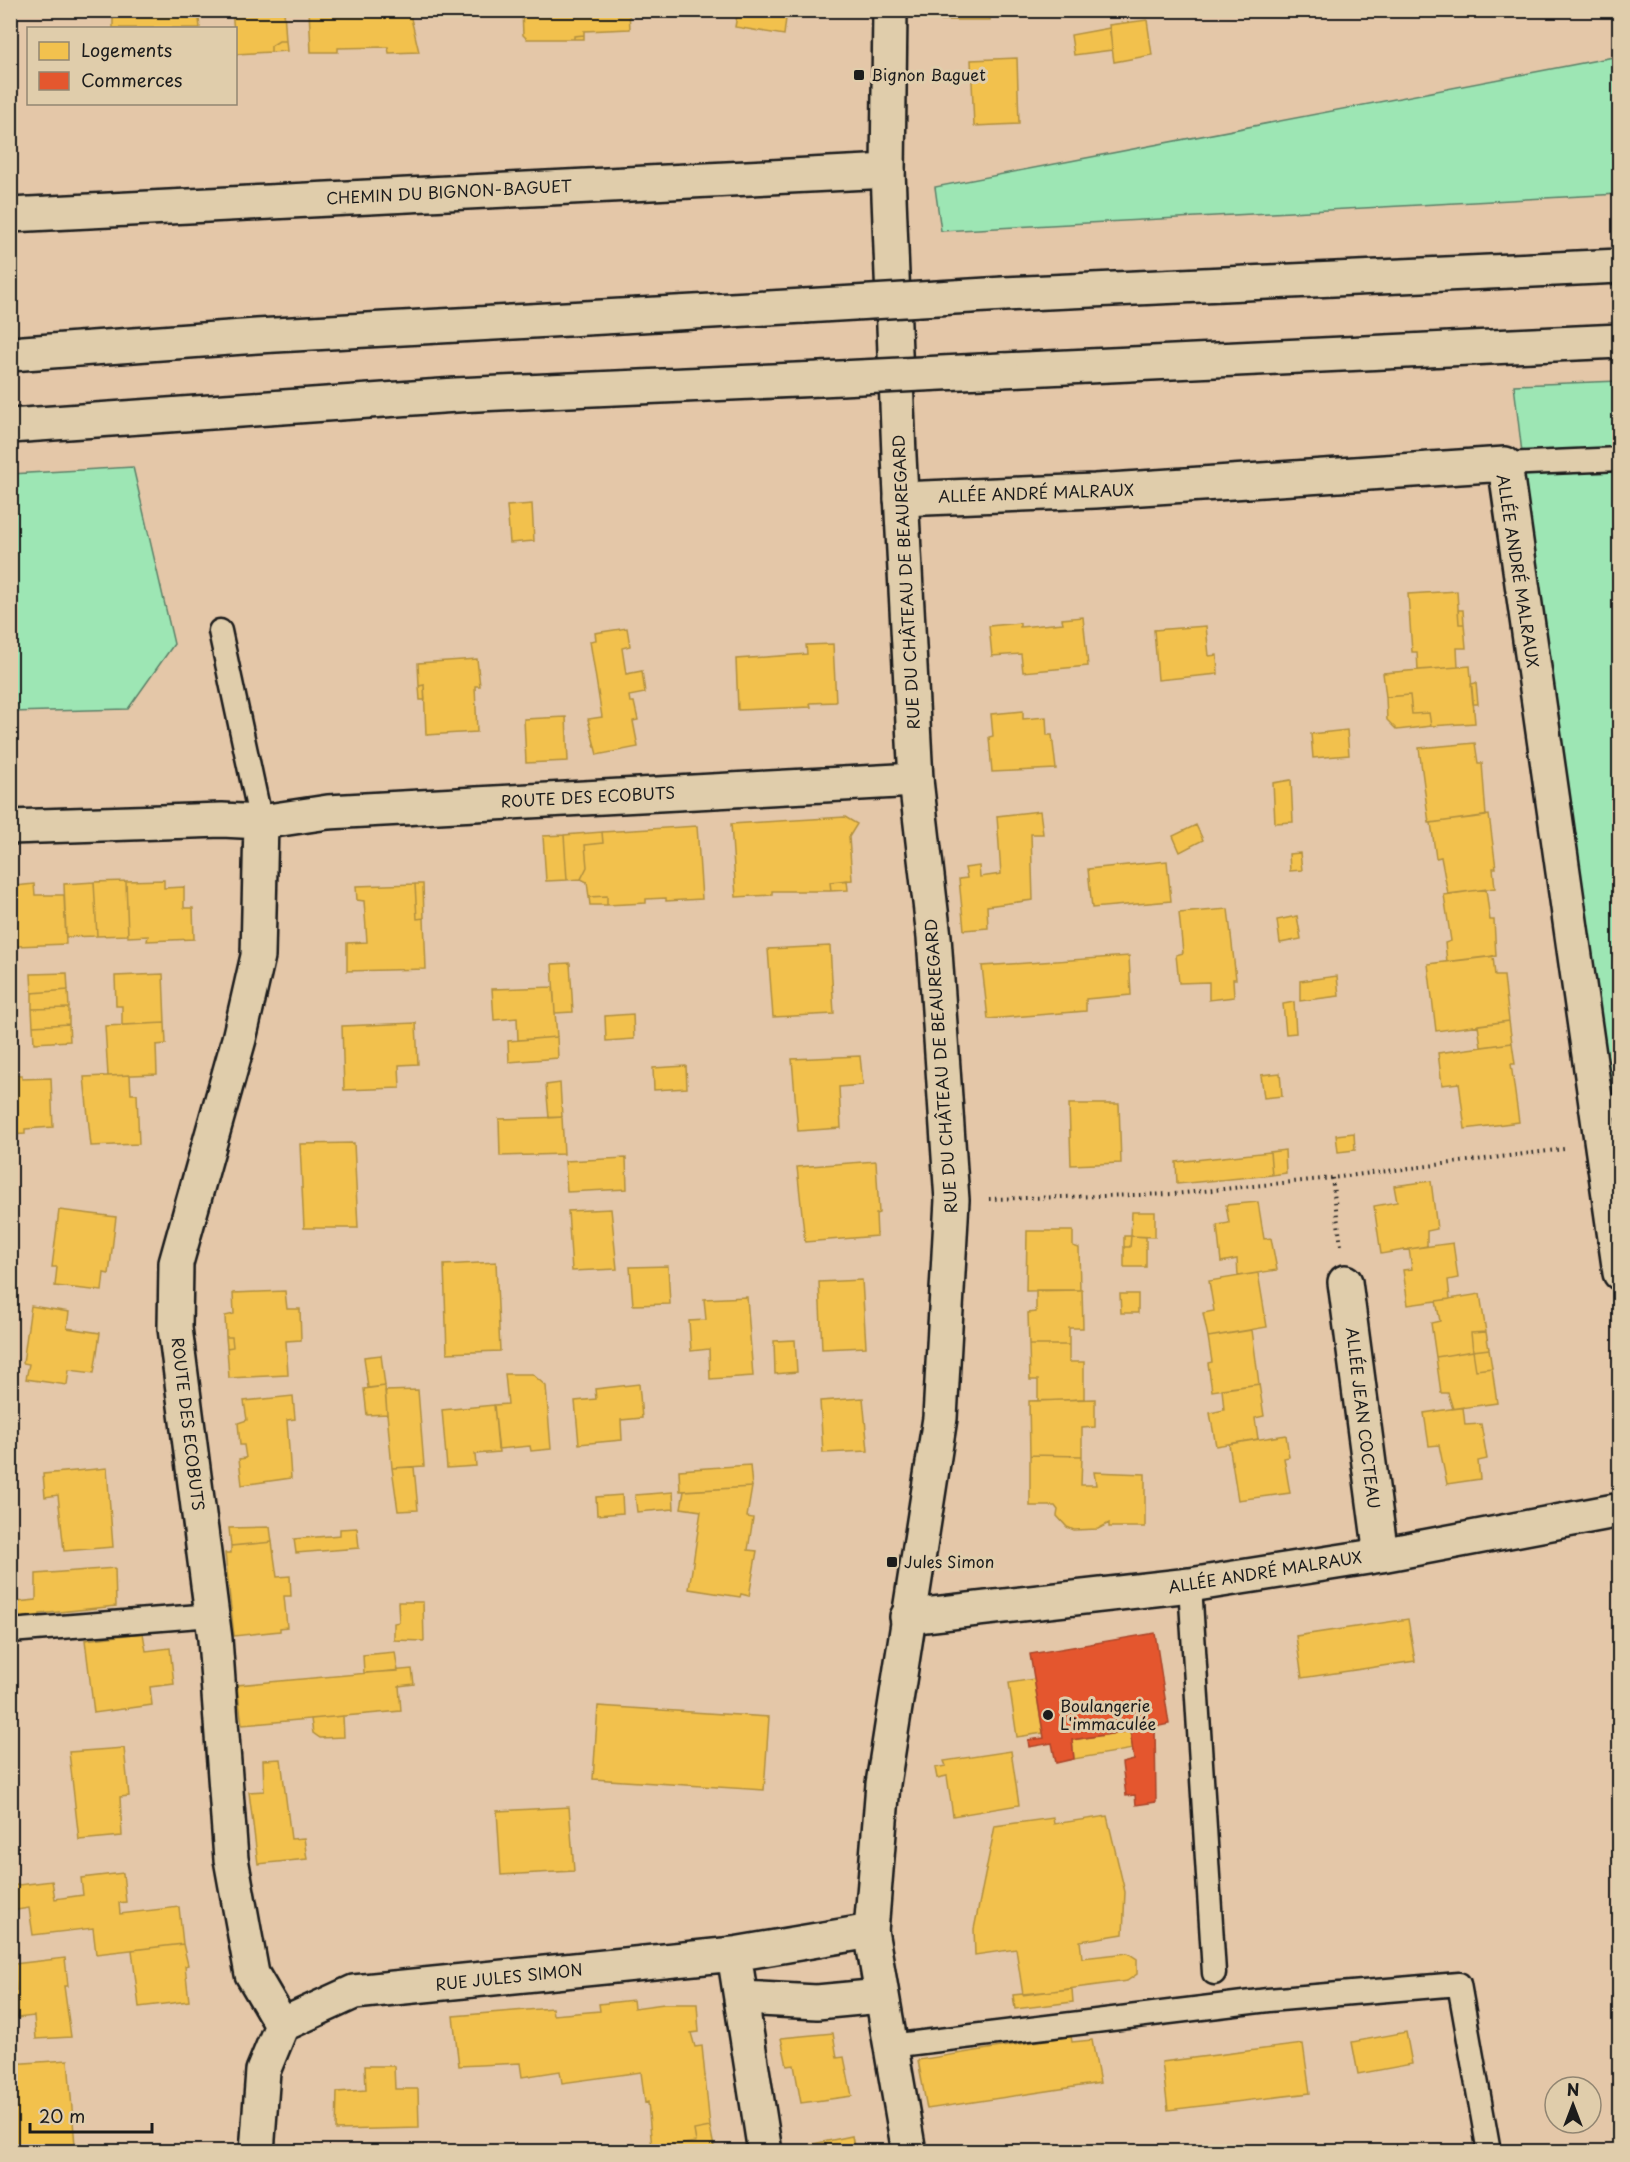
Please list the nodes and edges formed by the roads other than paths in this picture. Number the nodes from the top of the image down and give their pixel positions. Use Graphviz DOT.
graph roads {
  1 [pos="890,10"];
  2 [pos="888,171"];
  3 [pos="10,215"];
  4 [pos="1620,266"];
  5 [pos="1620,341"];
  6 [pos="10,354"];
  7 [pos="10,426"];
  8 [pos="1620,459"];
  9 [pos="1504,464"];
  10 [pos="901,499"];
  11 [pos="220,631"];
  12 [pos="916,780"];
  13 [pos="261,822"];
  14 [pos="10,826"];
  15 [pos="1608,1107"];
  16 [pos="1620,1273"];
  17 [pos="1345,1282"];
  18 [pos="1620,1510"];
  19 [pos="1381,1555"];
  20 [pos="1190,1585"];
  21 [pos="212,1614"];
  22 [pos="907,1617"];
  23 [pos="10,1631"];
  24 [pos="871,1931"];
  25 [pos="734,1954"];
  26 [pos="1214,1973"];
  27 [pos="881,1996"];
  28 [pos="742,1998"];
  29 [pos="282,2025"];
  30 [pos="890,2046"];
  31 [pos="257,2151"];
  32 [pos="765,2151"];
  33 [pos="909,2151"];
  34 [pos="1489,2151"];
  1 -- 2 [label="main road, RUE DU CHÂTEAU DE BEAUREGARD"];
  2 -- 3 [label="main road, CHEMIN DU BIGNON-BAGUET"];
  2 -- 10 [label="main road, RUE DU CHÂTEAU DE BEAUREGARD"];
  4 -- 6 [label="main road, bridge"];
  5 -- 7 [label="main road, bridge"];
  8 -- 9 [label="lane"];
  9 -- 10 [label="main road, ALLÉE ANDRÉ MALRAUX"];
  9 -- 15 [label="main road, ALLÉE ANDRÉ MALRAUX"];
  10 -- 12 [label="main road, RUE DU CHÂTEAU DE BEAUREGARD"];
  11 -- 13 [label="lane, ROUTE DES ECOBUTS"];
  12 -- 13 [label="main road, ROUTE DES ECOBUTS"];
  12 -- 22 [label="main road, RUE DU CHÂTEAU DE BEAUREGARD"];
  13 -- 14 [label="main road"];
  13 -- 21 [label="main road, ROUTE DES ECOBUTS"];
  15 -- 16 [label="main road, ALLÉE ANDRÉ MALRAUX"];
  17 -- 19 [label="main road, ALLÉE JEAN COCTEAU"];
  18 -- 19 [label="main road, ALLÉE ANDRÉ MALRAUX"];
  19 -- 20 [label="main road, ALLÉE ANDRÉ MALRAUX"];
  20 -- 22 [label="main road, ALLÉE ANDRÉ MALRAUX"];
  20 -- 26 [label="lane"];
  21 -- 23 [label="lane"];
  21 -- 29 [label="main road, ROUTE DES ECOBUTS"];
  22 -- 24 [label="main road, RUE DU CHÂTEAU DE BEAUREGARD"];
  24 -- 25 [label="main road, RUE JULES SIMON"];
  24 -- 27 [label="main road, RUE DU CHÂTEAU DE BEAUREGARD"];
  25 -- 28 [label="main road"];
  25 -- 29 [label="main road, RUE JULES SIMON"];
  27 -- 28 [label="main road"];
  27 -- 30 [label="main road, RUE DU CHÂTEAU DE BEAUREGARD"];
  28 -- 32 [label="main road"];
  29 -- 31 [label="main road"];
  30 -- 33 [label="main road, RUE DU CHÂTEAU DE BEAUREGARD"];
  30 -- 34 [label="lane"];
}
